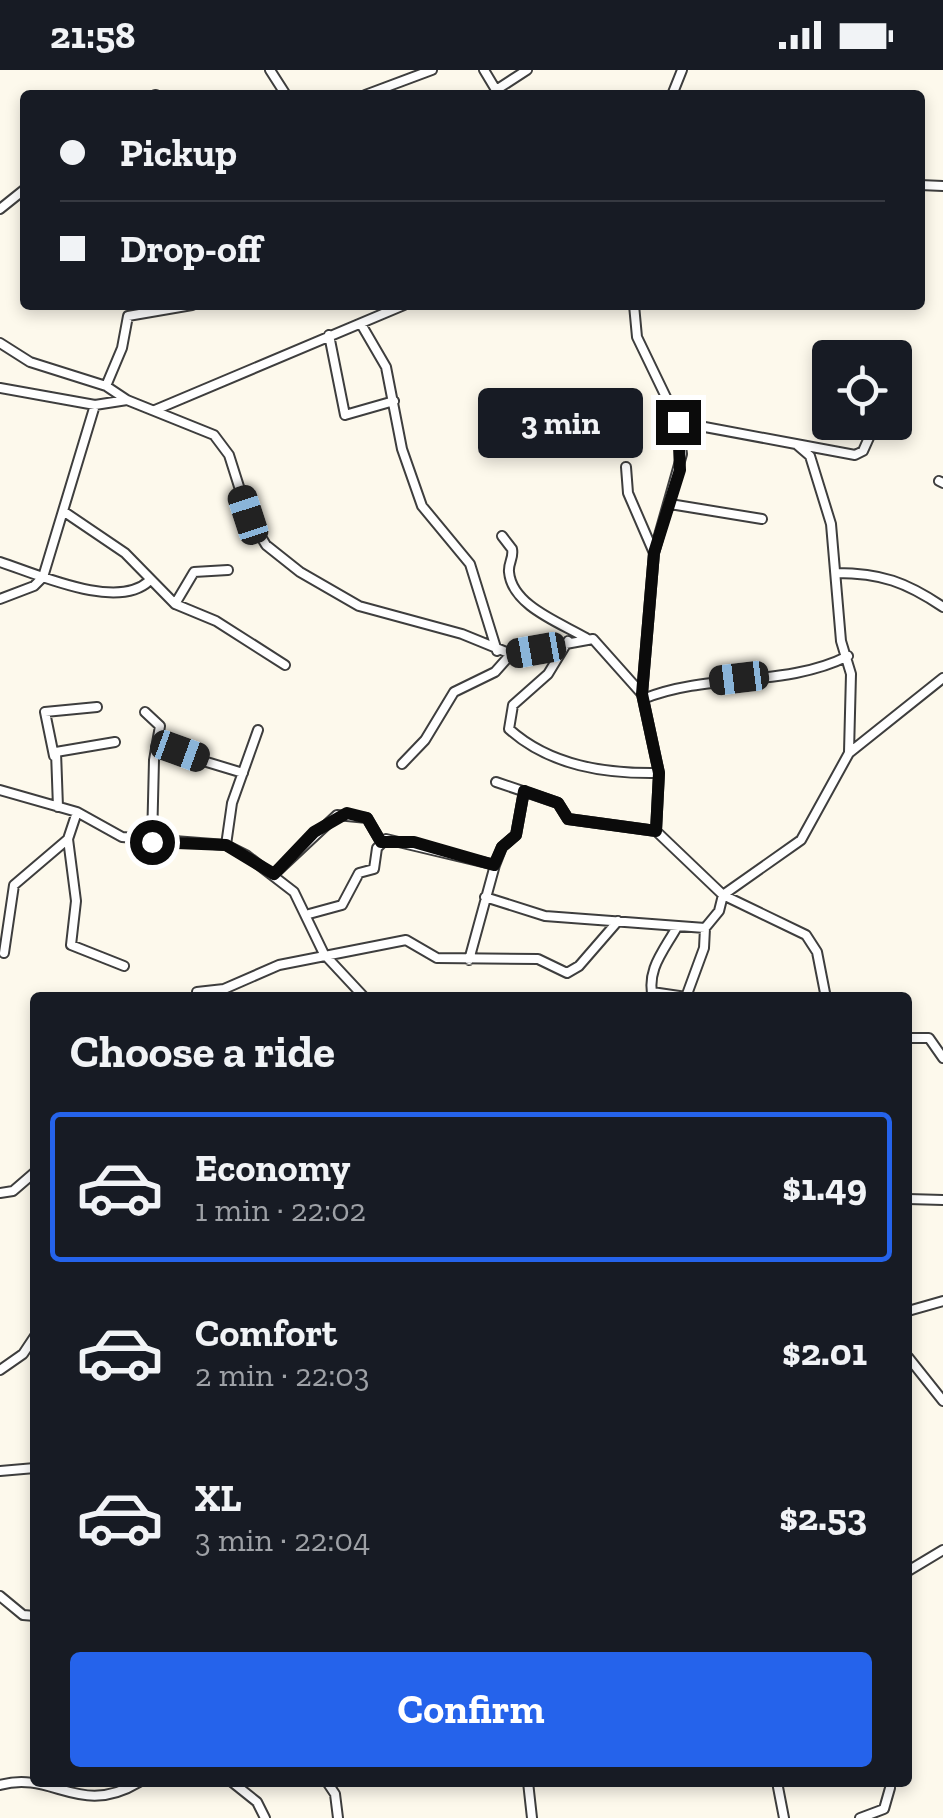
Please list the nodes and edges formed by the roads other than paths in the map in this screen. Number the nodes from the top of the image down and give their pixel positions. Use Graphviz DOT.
graph roads {
  1 [pos="432,70"];
  2 [pos="527,70"];
  3 [pos="417,72"];
  4 [pos="376,90"];
  5 [pos="501,90"];
  6 [pos="20,193"];
  7 [pos="0,209"];
  8 [pos="163,310"];
  9 [pos="393,310"];
  10 [pos="634,310"];
  11 [pos="361,324"];
  12 [pos="329,335"];
  13 [pos="0,342"];
  14 [pos="106,386"];
  15 [pos="0,388"];
  16 [pos="127,400"];
  17 [pos="394,400"];
  18 [pos="96,405"];
  19 [pos="155,410"];
  20 [pos="678,422"];
  21 [pos="868,440"];
  22 [pos="796,444"];
  23 [pos="626,468"];
  24 [pos="670,504"];
  25 [pos="63,511"];
  26 [pos="762,520"];
  27 [pos="502,536"];
  28 [pos="654,553"];
  29 [pos="0,562"];
  30 [pos="228,570"];
  31 [pos="836,573"];
  32 [pos="44,577"];
  33 [pos="149,580"];
  34 [pos="0,599"];
  35 [pos="176,604"];
  36 [pos="943,607"];
  37 [pos="586,638"];
  38 [pos="568,641"];
  39 [pos="497,651"];
  40 [pos="511,654"];
  41 [pos="848,656"];
  42 [pos="285,666"];
  43 [pos="941,680"];
  44 [pos="643,696"];
  45 [pos="98,707"];
  46 [pos="145,712"];
  47 [pos="258,730"];
  48 [pos="115,742"];
  49 [pos="157,747"];
  50 [pos="849,753"];
  51 [pos="54,756"];
  52 [pos="402,764"];
  53 [pos="659,773"];
  54 [pos="243,774"];
  55 [pos="496,782"];
  56 [pos="0,790"];
  57 [pos="524,791"];
  58 [pos="58,807"];
  59 [pos="77,812"];
  60 [pos="656,831"];
  61 [pos="68,839"];
  62 [pos="152,842"];
  63 [pos="381,842"];
  64 [pos="226,845"];
  65 [pos="494,865"];
  66 [pos="274,874"];
  67 [pos="723,896"];
  68 [pos="485,897"];
  69 [pos="309,914"];
  70 [pos="618,921"];
  71 [pos="677,927"];
  72 [pos="705,928"];
  73 [pos="4,953"];
  74 [pos="324,954"];
  75 [pos="469,960"];
  76 [pos="124,966"];
  77 [pos="197,992"];
  78 [pos="359,992"];
  79 [pos="651,992"];
  80 [pos="688,992"];
  81 [pos="826,992"];
  82 [pos="943,1036"];
  83 [pos="912,1038"];
  84 [pos="929,1038"];
  85 [pos="943,1058"];
  86 [pos="30,1176"];
  87 [pos="0,1193"];
  88 [pos="912,1199"];
  89 [pos="943,1200"];
  90 [pos="943,1302"];
  91 [pos="912,1311"];
  92 [pos="30,1344"];
  93 [pos="912,1362"];
  94 [pos="0,1370"];
  95 [pos="942,1398"];
  96 [pos="30,1468"];
  97 [pos="0,1471"];
  98 [pos="943,1550"];
  99 [pos="912,1569"];
  100 [pos="0,1596"];
  101 [pos="30,1616"];
  102 [pos="0,1785"];
  103 [pos="30,1787"];
  104 [pos="30,1787"];
  105 [pos="132,1787"];
  106 [pos="238,1787"];
  107 [pos="330,1787"];
  108 [pos="529,1787"];
  109 [pos="778,1787"];
  110 [pos="890,1788"];
  111 [pos="266,1818"];
  112 [pos="338,1818"];
  113 [pos="532,1818"];
  114 [pos="784,1818"];
  115 [pos="860,1818"];
  1 -- 3 [label="street"];
  2 -- 5 [label="street"];
  3 -- 4 [label="street"];
  6 -- 7 [label="street"];
  8 -- 14 [label="street"];
  9 -- 11 [label="street"];
  10 -- 20 [label="street"];
  11 -- 12 [label="street"];
  11 -- 17 [label="street"];
  12 -- 17 [label="street"];
  12 -- 19 [label="street"];
  13 -- 14 [label="street"];
  14 -- 16 [label="street"];
  15 -- 18 [label="street"];
  16 -- 18 [label="street"];
  16 -- 19 [label="street"];
  17 -- 39 [label="street"];
  18 -- 25 [label="street"];
  19 -- 39 [label="street"];
  20 -- 22 [label="street"];
  20 -- 24 [label="street"];
  21 -- 22 [label="street"];
  22 -- 31 [label="street"];
  23 -- 28 [label="street"];
  24 -- 26 [label="street"];
  24 -- 28 [label="street"];
  25 -- 32 [label="street"];
  25 -- 33 [label="street"];
  27 -- 37 [label="street"];
  28 -- 44 [label="street"];
  29 -- 32 [label="street"];
  30 -- 35 [label="street"];
  31 -- 36 [label="street"];
  31 -- 41 [label="street"];
  32 -- 33 [label="street"];
  32 -- 34 [label="street"];
  33 -- 35 [label="street"];
  35 -- 42 [label="street"];
  37 -- 38 [label="street"];
  37 -- 44 [label="street"];
  38 -- 40 [label="street"];
  38 -- 53 [label="street"];
  39 -- 40 [label="street"];
  40 -- 52 [label="street"];
  41 -- 44 [label="street"];
  41 -- 50 [label="street"];
  43 -- 50 [label="street"];
  44 -- 53 [label="street"];
  45 -- 51 [label="street"];
  46 -- 49 [label="street"];
  47 -- 54 [label="street"];
  48 -- 51 [label="street"];
  49 -- 54 [label="street"];
  49 -- 62 [label="street"];
  50 -- 67 [label="street"];
  51 -- 58 [label="street"];
  53 -- 60 [label="street"];
  54 -- 64 [label="street"];
  55 -- 57 [label="street"];
  56 -- 58 [label="street"];
  57 -- 60 [label="street"];
  57 -- 65 [label="street"];
  58 -- 59 [label="street"];
  59 -- 61 [label="street"];
  59 -- 62 [label="street"];
  60 -- 67 [label="street"];
  61 -- 73 [label="street"];
  61 -- 76 [label="street"];
  62 -- 64 [label="street"];
  63 -- 65 [label="street"];
  63 -- 66 [label="street"];
  63 -- 69 [label="street"];
  64 -- 66 [label="street"];
  65 -- 68 [label="street"];
  66 -- 69 [label="street"];
  67 -- 72 [label="street"];
  67 -- 81 [label="street"];
  68 -- 70 [label="street"];
  68 -- 75 [label="street"];
  69 -- 74 [label="street"];
  70 -- 71 [label="street"];
  70 -- 75 [label="street"];
  71 -- 72 [label="street"];
  71 -- 79 [label="street"];
  72 -- 80 [label="street"];
  74 -- 75 [label="street"];
  74 -- 77 [label="street"];
  74 -- 78 [label="street"];
  82 -- 84 [label="street"];
  83 -- 84 [label="street"];
  84 -- 85 [label="street"];
  86 -- 87 [label="street"];
  88 -- 89 [label="street"];
  90 -- 91 [label="street"];
  92 -- 94 [label="street"];
  93 -- 95 [label="street"];
  96 -- 97 [label="street"];
  98 -- 99 [label="street"];
  100 -- 101 [label="street"];
  102 -- 103 [label="street"];
  104 -- 105 [label="street"];
  106 -- 111 [label="street"];
  107 -- 112 [label="street"];
  108 -- 113 [label="street"];
  109 -- 114 [label="street"];
  110 -- 115 [label="street"];
}
